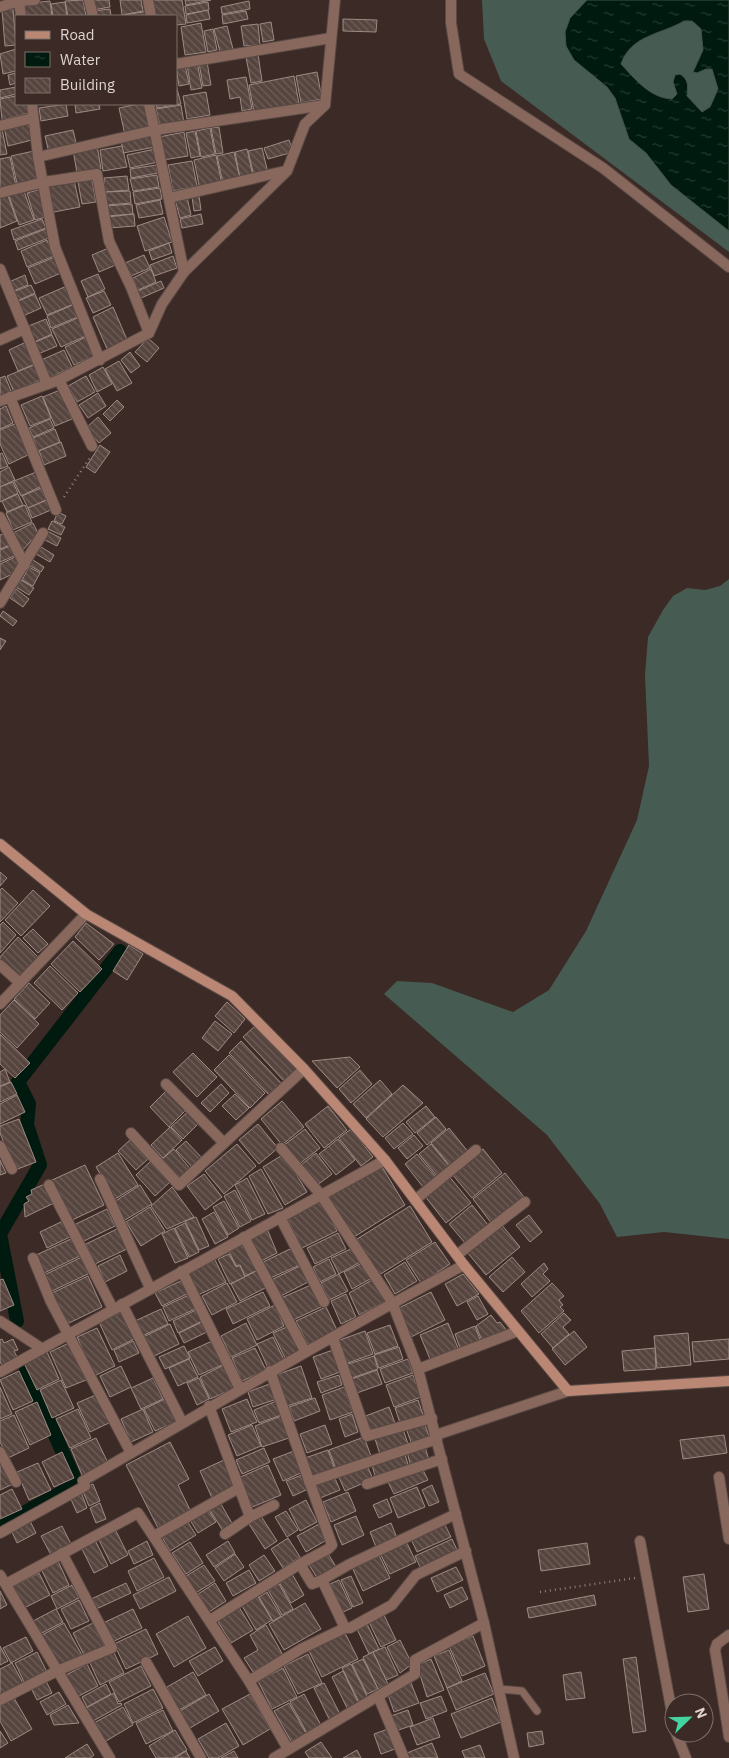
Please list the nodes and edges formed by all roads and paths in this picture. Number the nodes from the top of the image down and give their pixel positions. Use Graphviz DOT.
graph roads {
  1 [pos="35,0"];
  2 [pos="89,0"];
  3 [pos="148,0"];
  4 [pos="335,0"];
  5 [pos="451,0"];
  6 [pos="19,1"];
  7 [pos="1,5"];
  8 [pos="21,15"];
  9 [pos="93,15"];
  10 [pos="151,15"];
  11 [pos="331,38"];
  12 [pos="178,64"];
  13 [pos="32,105"];
  14 [pos="149,105"];
  15 [pos="325,105"];
  16 [pos="33,118"];
  17 [pos="0,126"];
  18 [pos="155,130"];
  19 [pos="38,157"];
  20 [pos="287,171"];
  21 [pos="44,182"];
  22 [pos="0,193"];
  23 [pos="169,198"];
  24 [pos="729,267"];
  25 [pos="0,269"];
  26 [pos="184,272"];
  27 [pos="25,329"];
  28 [pos="149,333"];
  29 [pos="0,340"];
  30 [pos="100,360"];
  31 [pos="59,380"];
  32 [pos="47,384"];
  33 [pos="10,398"];
  34 [pos="0,401"];
  35 [pos="92,446"];
  36 [pos="56,510"];
  37 [pos="0,517"];
  38 [pos="43,534"];
  39 [pos="25,565"];
  40 [pos="0,604"];
  41 [pos="0,844"];
  42 [pos="86,914"];
  43 [pos="0,965"];
  44 [pos="20,983"];
  45 [pos="0,1004"];
  46 [pos="304,1069"];
  47 [pos="166,1084"];
  48 [pos="131,1133"];
  49 [pos="224,1143"];
  50 [pos="0,1146"];
  51 [pos="281,1148"];
  52 [pos="476,1150"];
  53 [pos="384,1160"];
  54 [pos="12,1169"];
  55 [pos="100,1179"];
  56 [pos="50,1185"];
  57 [pos="321,1195"];
  58 [pos="415,1200"];
  59 [pos="525,1202"];
  60 [pos="280,1217"];
  61 [pos="244,1237"];
  62 [pos="457,1255"];
  63 [pos="33,1258"];
  64 [pos="464,1264"];
  65 [pos="182,1271"];
  66 [pos="150,1288"];
  67 [pos="324,1302"];
  68 [pos="392,1302"];
  69 [pos="118,1306"];
  70 [pos="0,1321"];
  71 [pos="518,1331"];
  72 [pos="69,1333"];
  73 [pos="333,1338"];
  74 [pos="42,1348"];
  75 [pos="305,1351"];
  76 [pos="418,1369"];
  77 [pos="270,1371"];
  78 [pos="0,1372"];
  79 [pos="729,1381"];
  80 [pos="240,1389"];
  81 [pos="568,1391"];
  82 [pos="209,1406"];
  83 [pos="432,1418"];
  84 [pos="182,1422"];
  85 [pos="437,1437"];
  86 [pos="0,1452"];
  87 [pos="131,1453"];
  88 [pos="442,1459"];
  89 [pos="719,1477"];
  90 [pos="16,1482"];
  91 [pos="309,1482"];
  92 [pos="368,1484"];
  93 [pos="239,1488"];
  94 [pos="274,1505"];
  95 [pos="456,1514"];
  96 [pos="250,1517"];
  97 [pos="0,1533"];
  98 [pos="225,1534"];
  99 [pos="154,1536"];
  100 [pos="729,1539"];
  101 [pos="640,1541"];
  102 [pos="466,1551"];
  103 [pos="62,1553"];
  104 [pos="300,1564"];
  105 [pos="646,1577"];
  106 [pos="3,1580"];
  107 [pos="322,1580"];
  108 [pos="540,1592"];
  109 [pos="210,1620"];
  110 [pos="484,1623"];
  111 [pos="345,1628"];
  112 [pos="729,1635"];
  113 [pos="146,1662"];
  114 [pos="57,1671"];
  115 [pos="249,1681"];
  116 [pos="499,1689"];
  117 [pos="668,1693"];
  118 [pos="378,1696"];
  119 [pos="0,1700"];
  120 [pos="537,1711"];
  121 [pos="727,1713"];
  122 [pos="729,1737"];
  123 [pos="680,1743"];
  124 [pos="288,1750"];
  125 [pos="110,1758"];
  126 [pos="201,1758"];
  127 [pos="274,1758"];
  128 [pos="404,1758"];
  129 [pos="514,1758"];
  130 [pos="686,1758"];
  1 -- 6 [label="street"];
  2 -- 9 [label="street"];
  3 -- 10 [label="street"];
  4 -- 11 [label="street"];
  5 -- 24 [label="street"];
  6 -- 7 [label="street"];
  6 -- 8 [label="street"];
  11 -- 12 [label="street"];
  11 -- 15 [label="street"];
  13 -- 16 [label="street"];
  14 -- 18 [label="street"];
  15 -- 18 [label="street"];
  15 -- 20 [label="street"];
  16 -- 17 [label="street"];
  16 -- 19 [label="street"];
  18 -- 19 [label="street"];
  18 -- 23 [label="street"];
  19 -- 21 [label="street"];
  20 -- 23 [label="street"];
  20 -- 26 [label="street"];
  21 -- 22 [label="street"];
  21 -- 28 [label="street"];
  21 -- 30 [label="street"];
  23 -- 26 [label="street"];
  25 -- 27 [label="street"];
  26 -- 28 [label="street"];
  27 -- 29 [label="street"];
  27 -- 32 [label="street"];
  28 -- 30 [label="street"];
  30 -- 31 [label="street"];
  31 -- 32 [label="street"];
  31 -- 35 [label="street"];
  32 -- 33 [label="street"];
  33 -- 34 [label="street"];
  33 -- 36 [label="street"];
  35 -- 36 [label="path"];
  37 -- 39 [label="street"];
  38 -- 39 [label="street"];
  39 -- 40 [label="street"];
  41 -- 42 [label="street"];
  42 -- 44 [label="street"];
  42 -- 46 [label="street"];
  43 -- 44 [label="street"];
  44 -- 45 [label="street"];
  46 -- 49 [label="street"];
  46 -- 53 [label="street"];
  47 -- 49 [label="street"];
  48 -- 49 [label="street"];
  50 -- 54 [label="street"];
  51 -- 57 [label="street"];
  52 -- 58 [label="street"];
  53 -- 57 [label="street"];
  53 -- 58 [label="street"];
  55 -- 66 [label="street"];
  56 -- 69 [label="street"];
  57 -- 60 [label="street"];
  57 -- 68 [label="street"];
  58 -- 62 [label="street"];
  59 -- 62 [label="street"];
  60 -- 61 [label="street"];
  60 -- 67 [label="street"];
  61 -- 65 [label="street"];
  61 -- 75 [label="street"];
  62 -- 64 [label="street"];
  63 -- 72 [label="street"];
  64 -- 68 [label="street"];
  64 -- 71 [label="street"];
  65 -- 66 [label="street"];
  65 -- 80 [label="street"];
  66 -- 69 [label="street"];
  68 -- 73 [label="street"];
  68 -- 76 [label="street"];
  69 -- 72 [label="street"];
  69 -- 84 [label="street"];
  70 -- 74 [label="street"];
  71 -- 76 [label="street"];
  71 -- 81 [label="street"];
  72 -- 74 [label="street"];
  72 -- 87 [label="street"];
  73 -- 75 [label="street"];
  73 -- 83 [label="street"];
  74 -- 78 [label="street"];
  75 -- 77 [label="street"];
  76 -- 83 [label="street"];
  77 -- 80 [label="street"];
  77 -- 91 [label="street"];
  79 -- 81 [label="street"];
  80 -- 82 [label="street"];
  81 -- 85 [label="street"];
  82 -- 84 [label="street"];
  82 -- 93 [label="street"];
  83 -- 85 [label="street"];
  84 -- 87 [label="street"];
  85 -- 88 [label="street"];
  85 -- 91 [label="street"];
  86 -- 90 [label="street"];
  87 -- 97 [label="street"];
  88 -- 92 [label="street"];
  88 -- 95 [label="street"];
  89 -- 100 [label="street"];
  91 -- 104 [label="street"];
  93 -- 96 [label="street"];
  93 -- 99 [label="street"];
  94 -- 96 [label="street"];
  95 -- 102 [label="street"];
  95 -- 107 [label="street"];
  96 -- 98 [label="street"];
  99 -- 103 [label="street"];
  99 -- 109 [label="street"];
  101 -- 105 [label="street"];
  102 -- 110 [label="street"];
  102 -- 111 [label="street"];
  103 -- 106 [label="street"];
  103 -- 114 [label="street"];
  104 -- 107 [label="street"];
  104 -- 109 [label="street"];
  105 -- 108 [label="path"];
  105 -- 117 [label="street"];
  106 -- 114 [label="street"];
  107 -- 111 [label="street"];
  109 -- 115 [label="street"];
  110 -- 116 [label="street"];
  110 -- 118 [label="street"];
  111 -- 115 [label="street"];
  112 -- 121 [label="street"];
  113 -- 126 [label="street"];
  114 -- 119 [label="street"];
  114 -- 125 [label="street"];
  115 -- 124 [label="street"];
  116 -- 120 [label="lane"];
  116 -- 129 [label="street"];
  118 -- 124 [label="street"];
  118 -- 128 [label="street"];
  121 -- 122 [label="street"];
  123 -- 130 [label="street"];
  124 -- 127 [label="street"];
}
